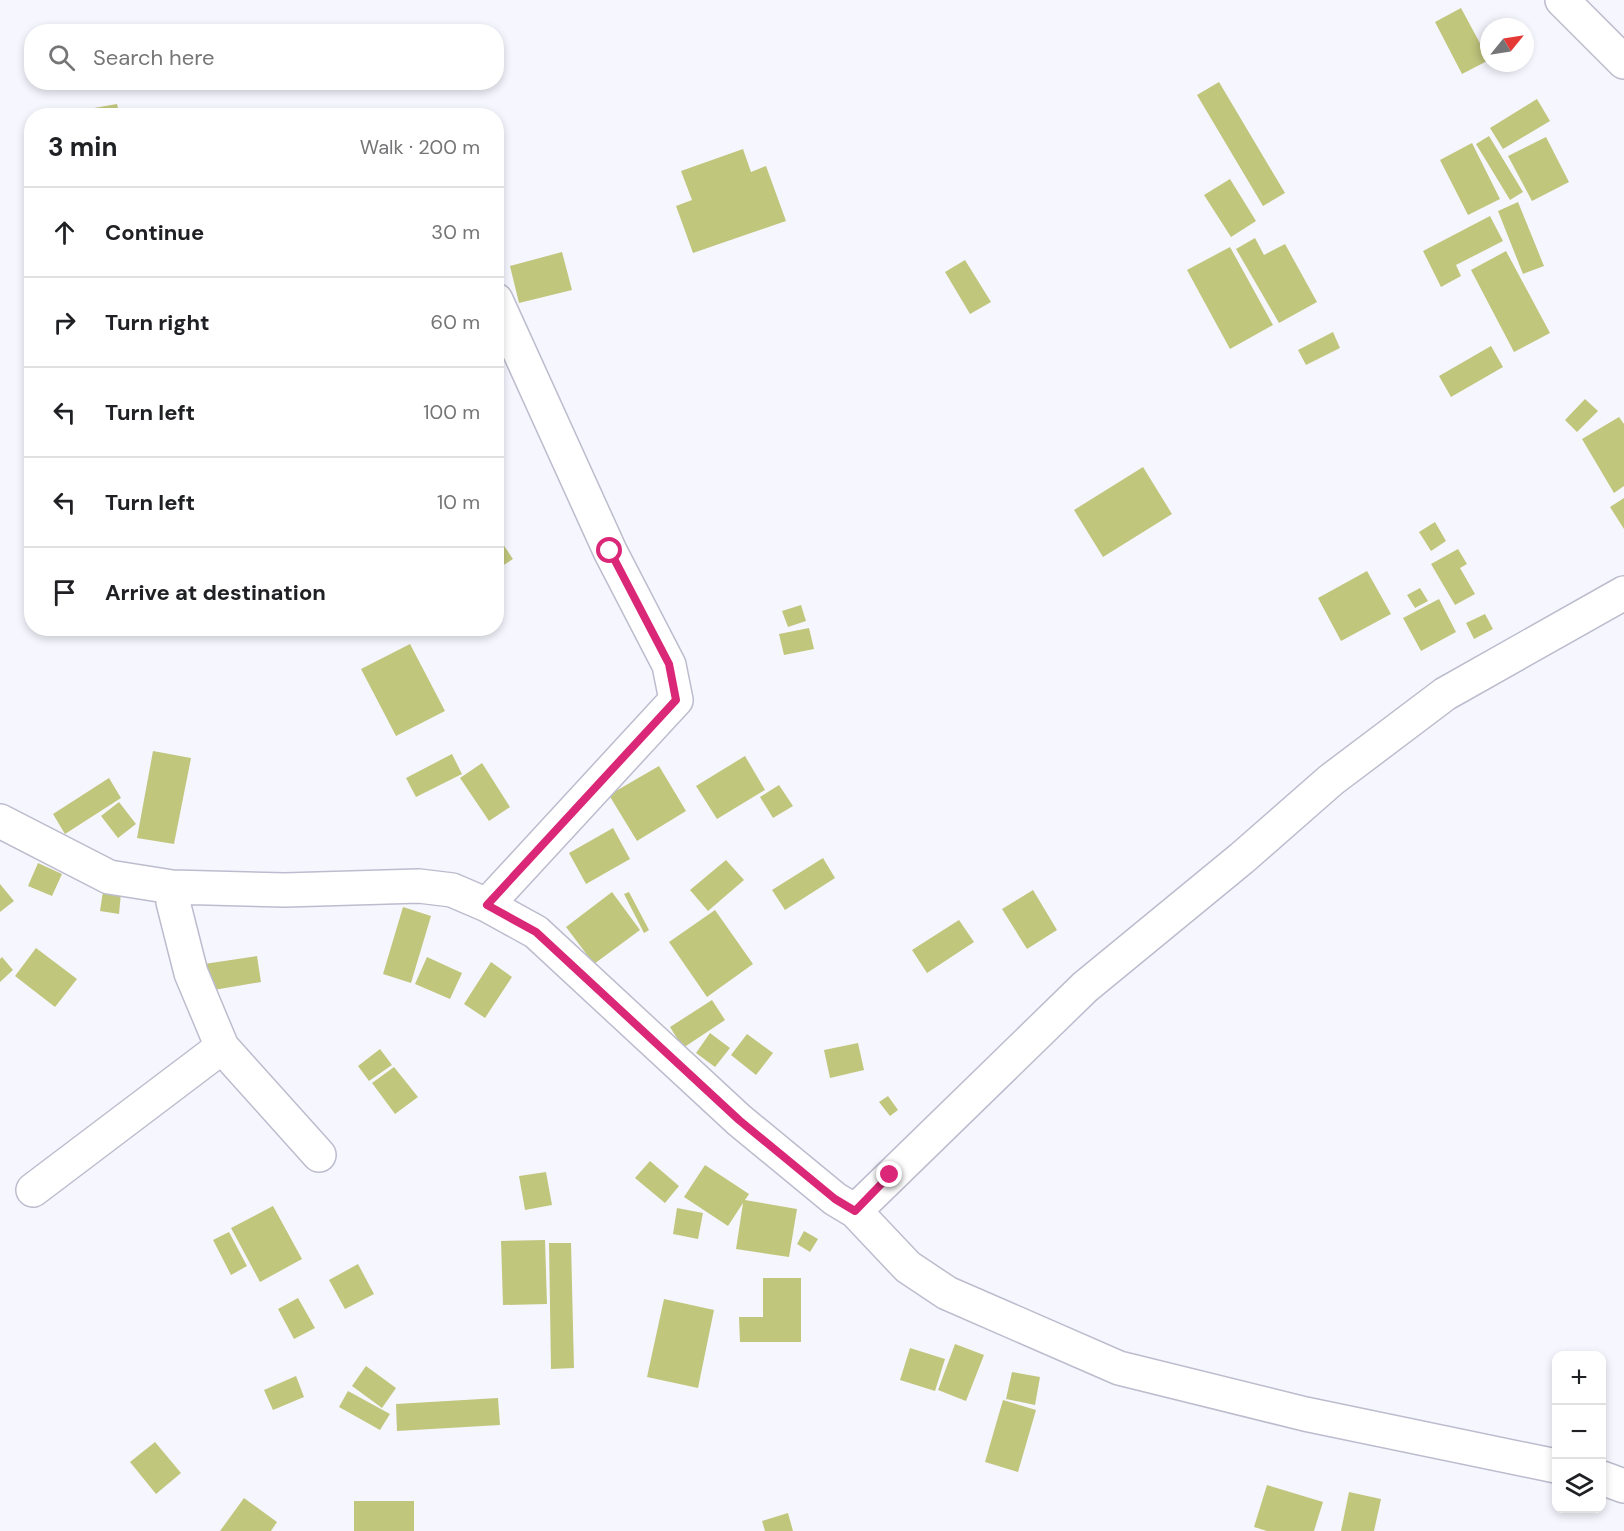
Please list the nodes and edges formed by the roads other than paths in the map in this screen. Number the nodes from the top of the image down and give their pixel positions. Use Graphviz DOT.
graph roads {
  1 [pos="1562,0"];
  2 [pos="1624,62"];
  3 [pos="504,318"];
  4 [pos="1624,594"];
  5 [pos="0,821"];
  6 [pos="172,887"];
  7 [pos="487,905"];
  8 [pos="222,1047"];
  9 [pos="319,1155"];
  10 [pos="33,1190"];
  11 [pos="855,1211"];
  12 [pos="1552,1465"];
  13 [pos="1606,1479"];
  14 [pos="1624,1486"];
  1 -- 2 [label="street"];
  3 -- 7 [label="street"];
  4 -- 11 [label="street"];
  5 -- 6 [label="street"];
  6 -- 7 [label="street"];
  6 -- 8 [label="street"];
  7 -- 11 [label="street"];
  8 -- 9 [label="street"];
  8 -- 10 [label="street"];
  11 -- 12 [label="street"];
  13 -- 14 [label="street"];
}
